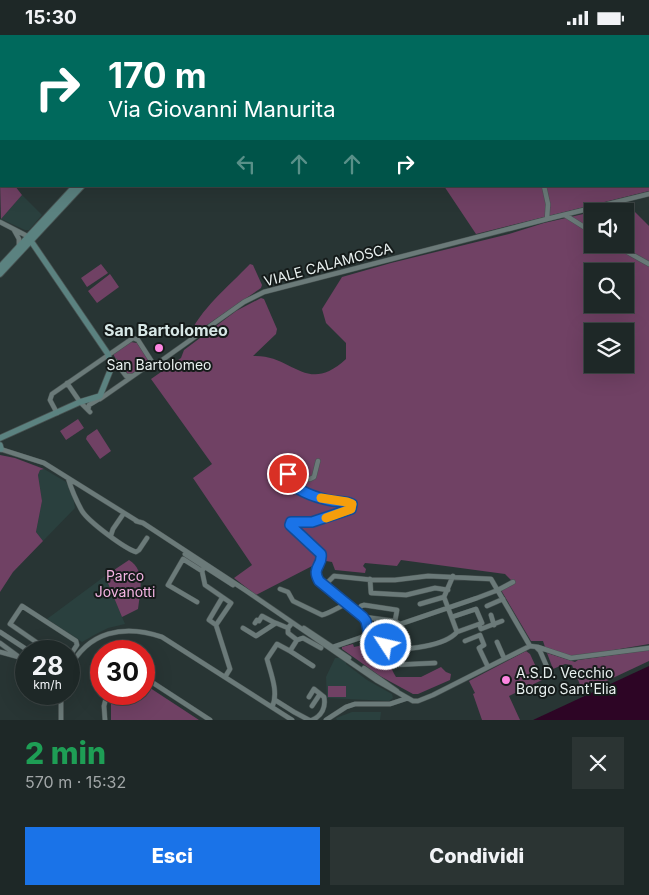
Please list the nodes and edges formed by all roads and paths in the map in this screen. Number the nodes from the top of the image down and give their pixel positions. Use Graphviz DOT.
graph roads {
  1 [pos="74,187"];
  2 [pos="81,187"];
  3 [pos="544,187"];
  4 [pos="649,194"];
  5 [pos="565,215"];
  6 [pos="547,219"];
  7 [pos="0,222"];
  8 [pos="9,226"];
  9 [pos="584,227"];
  10 [pos="30,239"];
  11 [pos="19,247"];
  12 [pos="629,253"];
  13 [pos="649,264"];
  14 [pos="0,267"];
  15 [pos="0,274"];
  16 [pos="109,357"];
  17 [pos="154,365"];
  18 [pos="134,376"];
  19 [pos="67,383"];
  20 [pos="96,399"];
  21 [pos="80,402"];
  22 [pos="57,413"];
  23 [pos="0,438"];
  24 [pos="0,449"];
  25 [pos="318,461"];
  26 [pos="68,478"];
  27 [pos="80,486"];
  28 [pos="76,496"];
  29 [pos="124,513"];
  30 [pos="136,521"];
  31 [pos="111,535"];
  32 [pos="147,538"];
  33 [pos="185,557"];
  34 [pos="204,568"];
  35 [pos="453,576"];
  36 [pos="370,579"];
  37 [pos="513,581"];
  38 [pos="324,586"];
  39 [pos="280,589"];
  40 [pos="448,590"];
  41 [pos="498,590"];
  42 [pos="444,597"];
  43 [pos="222,598"];
  44 [pos="503,599"];
  45 [pos="197,602"];
  46 [pos="346,604"];
  47 [pos="420,605"];
  48 [pos="487,605"];
  49 [pos="449,607"];
  50 [pos="357,613"];
  51 [pos="491,615"];
  52 [pos="363,617"];
  53 [pos="452,617"];
  54 [pos="502,621"];
  55 [pos="255,623"];
  56 [pos="275,623"];
  57 [pos="397,623"];
  58 [pos="294,624"];
  59 [pos="479,624"];
  60 [pos="216,625"];
  61 [pos="494,625"];
  62 [pos="243,628"];
  63 [pos="288,628"];
  64 [pos="0,632"];
  65 [pos="457,632"];
  66 [pos="371,634"];
  67 [pos="34,640"];
  68 [pos="74,640"];
  69 [pos="297,641"];
  70 [pos="466,641"];
  71 [pos="15,642"];
  72 [pos="497,642"];
  73 [pos="0,643"];
  74 [pos="533,646"];
  75 [pos="321,648"];
  76 [pos="332,648"];
  77 [pos="649,648"];
  78 [pos="388,650"];
  79 [pos="290,651"];
  80 [pos="0,652"];
  81 [pos="80,652"];
  82 [pos="15,654"];
  83 [pos="15,656"];
  84 [pos="504,658"];
  85 [pos="435,663"];
  86 [pos="313,666"];
  87 [pos="488,667"];
  88 [pos="548,667"];
  89 [pos="225,677"];
  90 [pos="155,684"];
  91 [pos="391,690"];
  92 [pos="320,694"];
  93 [pos="401,694"];
  94 [pos="309,697"];
  95 [pos="408,699"];
  96 [pos="277,701"];
  97 [pos="390,704"];
  98 [pos="61,705"];
  99 [pos="104,705"];
  100 [pos="312,706"];
  101 [pos="272,707"];
  102 [pos="61,720"];
  103 [pos="105,720"];
  104 [pos="210,720"];
  105 [pos="292,720"];
  106 [pos="311,720"];
  107 [pos="326,720"];
  1 -- 10 [label="street"];
  2 -- 10 [label="street"];
  3 -- 6 [label="street"];
  4 -- 5 [label="street, VIALE CALAMOSCA"];
  5 -- 6 [label="street, VIALE CALAMOSCA"];
  5 -- 9 [label="street"];
  6 -- 17 [label="street, VIALE CALAMOSCA"];
  7 -- 8 [label="street"];
  8 -- 10 [label="street"];
  8 -- 11 [label="street"];
  10 -- 11 [label="street"];
  10 -- 15 [label="street"];
  10 -- 16 [label="street"];
  11 -- 14 [label="street"];
  12 -- 13 [label="street"];
  16 -- 17 [label="street"];
  16 -- 18 [label="street"];
  16 -- 19 [label="street"];
  16 -- 20 [label="street"];
  17 -- 18 [label="street, VIALE CALAMOSCA"];
  18 -- 20 [label="street, VIALE CALAMOSCA"];
  19 -- 21 [label="street"];
  19 -- 22 [label="street"];
  20 -- 21 [label="street"];
  20 -- 21 [label="street, VIALE CALAMOSCA"];
  21 -- 22 [label="street"];
  22 -- 23 [label="street"];
  24 -- 26 [label="street"];
  25 -- 38 [label="street"];
  26 -- 27 [label="street"];
  26 -- 28 [label="street"];
  27 -- 28 [label="street"];
  27 -- 29 [label="street"];
  28 -- 31 [label="street"];
  29 -- 30 [label="street"];
  29 -- 31 [label="street"];
  30 -- 33 [label="street"];
  30 -- 34 [label="street"];
  31 -- 32 [label="street"];
  33 -- 34 [label="street"];
  33 -- 45 [label="street"];
  34 -- 43 [label="street"];
  34 -- 58 [label="street"];
  35 -- 36 [label="street"];
  35 -- 40 [label="street"];
  35 -- 41 [label="street"];
  36 -- 38 [label="street"];
  36 -- 40 [label="street"];
  37 -- 41 [label="street"];
  38 -- 46 [label="street"];
  39 -- 46 [label="street"];
  40 -- 42 [label="street"];
  41 -- 44 [label="street"];
  41 -- 49 [label="street"];
  42 -- 47 [label="street"];
  42 -- 49 [label="street"];
  43 -- 60 [label="street"];
  43 -- 60 [label="street"];
  44 -- 48 [label="street"];
  44 -- 74 [label="street"];
  46 -- 50 [label="street"];
  49 -- 53 [label="street"];
  49 -- 57 [label="street"];
  50 -- 52 [label="street"];
  50 -- 57 [label="street"];
  51 -- 61 [label="street"];
  52 -- 57 [label="street"];
  52 -- 66 [label="street"];
  53 -- 59 [label="street"];
  53 -- 65 [label="street"];
  54 -- 61 [label="street"];
  55 -- 56 [label="street"];
  56 -- 62 [label="street"];
  56 -- 63 [label="street"];
  57 -- 66 [label="street"];
  58 -- 63 [label="street"];
  58 -- 76 [label="street"];
  59 -- 61 [label="street"];
  59 -- 65 [label="street"];
  60 -- 89 [label="street"];
  63 -- 69 [label="street"];
  64 -- 71 [label="street"];
  65 -- 78 [label="street"];
  66 -- 76 [label="street"];
  66 -- 78 [label="street"];
  67 -- 68 [label="street"];
  69 -- 75 [label="street"];
  69 -- 79 [label="street"];
  70 -- 87 [label="street"];
  72 -- 84 [label="street"];
  73 -- 82 [label="street"];
  74 -- 77 [label="street"];
  74 -- 84 [label="street"];
  74 -- 88 [label="street"];
  76 -- 91 [label="street"];
  76 -- 93 [label="street"];
  78 -- 85 [label="street"];
  79 -- 86 [label="street"];
  79 -- 96 [label="street"];
  80 -- 83 [label="street"];
  81 -- 89 [label="street"];
  84 -- 87 [label="street"];
  87 -- 95 [label="street"];
  89 -- 101 [label="street"];
  90 -- 104 [label="street"];
  91 -- 93 [label="street"];
  91 -- 97 [label="street"];
  92 -- 94 [label="street"];
  92 -- 100 [label="street"];
  92 -- 106 [label="street"];
  93 -- 95 [label="street"];
  95 -- 97 [label="street"];
  96 -- 101 [label="street"];
  96 -- 106 [label="street"];
  97 -- 107 [label="street"];
  98 -- 102 [label="street"];
  99 -- 103 [label="street"];
  101 -- 105 [label="street"];
}
